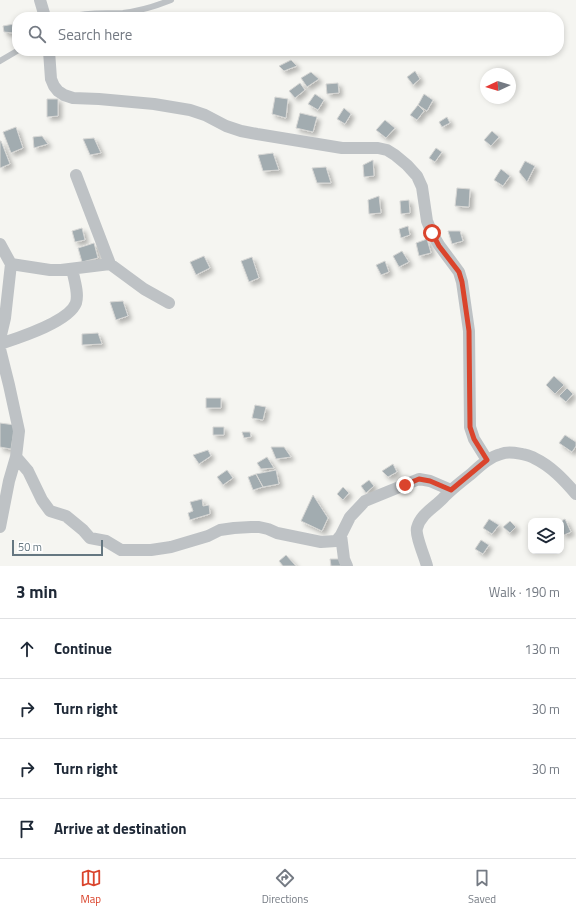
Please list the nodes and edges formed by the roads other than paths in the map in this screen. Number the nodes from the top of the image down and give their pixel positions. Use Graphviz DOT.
graph roads {
  1 [pos="40,0"];
  2 [pos="171,0"];
  3 [pos="44,12"];
  4 [pos="129,12"];
  5 [pos="12,54"];
  6 [pos="49,56"];
  7 [pos="0,61"];
  8 [pos="76,175"];
  9 [pos="0,244"];
  10 [pos="11,264"];
  11 [pos="110,264"];
  12 [pos="72,269"];
  13 [pos="169,303"];
  14 [pos="0,339"];
  15 [pos="0,344"];
  16 [pos="0,349"];
  17 [pos="16,457"];
  18 [pos="487,460"];
  19 [pos="451,490"];
  20 [pos="576,494"];
  21 [pos="0,527"];
  22 [pos="341,535"];
  23 [pos="347,566"];
  24 [pos="428,566"];
  1 -- 3 [label="street"];
  2 -- 4 [label="lane"];
  5 -- 7 [label="lane"];
  6 -- 18 [label="street"];
  8 -- 11 [label="street"];
  9 -- 10 [label="street"];
  10 -- 12 [label="street"];
  10 -- 14 [label="street"];
  11 -- 12 [label="street"];
  11 -- 13 [label="street"];
  12 -- 15 [label="street"];
  16 -- 17 [label="street"];
  17 -- 21 [label="street"];
  17 -- 22 [label="street"];
  18 -- 19 [label="street"];
  18 -- 20 [label="street"];
  19 -- 22 [label="street"];
  19 -- 24 [label="street"];
  22 -- 23 [label="street"];
}
